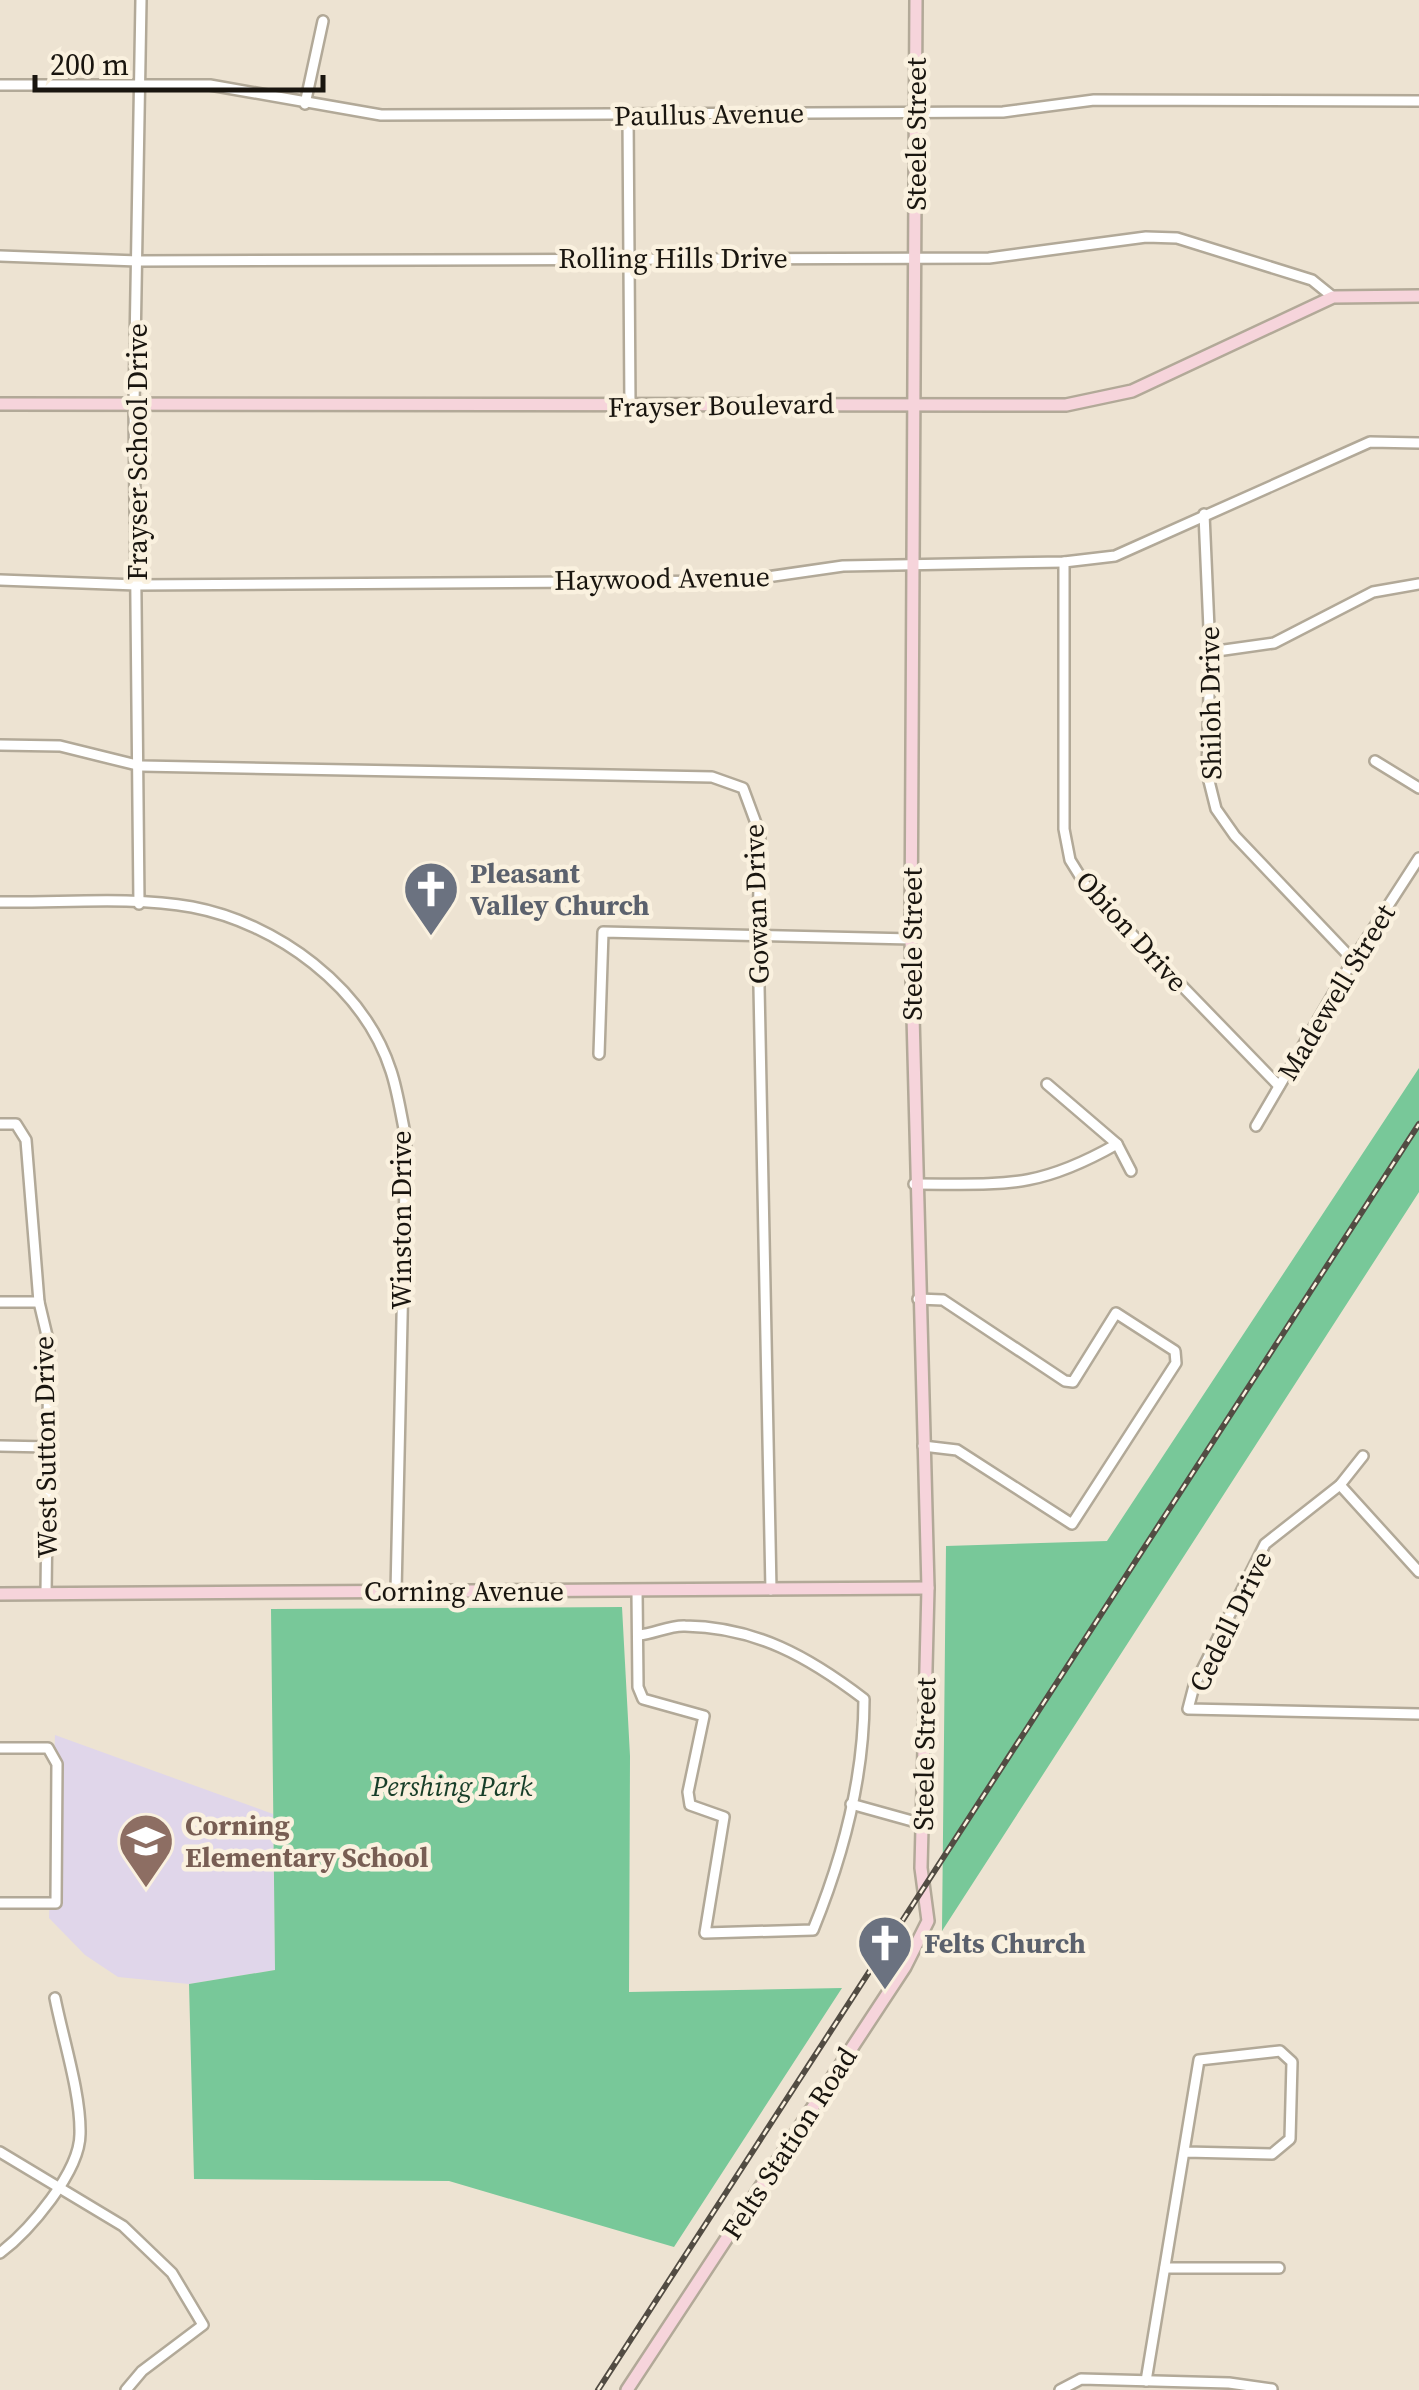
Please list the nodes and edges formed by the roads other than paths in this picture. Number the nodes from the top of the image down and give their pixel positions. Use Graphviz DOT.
graph roads {
  1 [pos="140,0"];
  2 [pos="916,0"];
  3 [pos="323,21"];
  4 [pos="139,82"];
  5 [pos="0,85"];
  6 [pos="1419,101"];
  7 [pos="305,104"];
  8 [pos="916,112"];
  9 [pos="628,116"];
  10 [pos="0,256"];
  11 [pos="916,257"];
  12 [pos="629,258"];
  13 [pos="138,261"];
  14 [pos="1419,296"];
  15 [pos="1333,297"];
  16 [pos="914,403"];
  17 [pos="0,404"];
  18 [pos="134,405"];
  19 [pos="630,407"];
  20 [pos="1419,443"];
  21 [pos="1204,514"];
  22 [pos="916,562"];
  23 [pos="1064,562"];
  24 [pos="0,580"];
  25 [pos="1419,584"];
  26 [pos="137,585"];
  27 [pos="1210,652"];
  28 [pos="0,745"];
  29 [pos="1375,761"];
  30 [pos="141,766"];
  31 [pos="1419,788"];
  32 [pos="1419,858"];
  33 [pos="0,902"];
  34 [pos="140,904"];
  35 [pos="758,936"];
  36 [pos="912,939"];
  37 [pos="1353,960"];
  38 [pos="600,1054"];
  39 [pos="1048,1084"];
  40 [pos="1279,1086"];
  41 [pos="0,1124"];
  42 [pos="1256,1126"];
  43 [pos="1118,1144"];
  44 [pos="1130,1171"];
  45 [pos="914,1184"];
  46 [pos="918,1299"];
  47 [pos="0,1302"];
  48 [pos="39,1302"];
  49 [pos="0,1446"];
  50 [pos="923,1446"];
  51 [pos="48,1447"];
  52 [pos="1363,1456"];
  53 [pos="1340,1485"];
  54 [pos="1419,1572"];
  55 [pos="928,1588"];
  56 [pos="638,1590"];
  57 [pos="772,1590"];
  58 [pos="396,1592"];
  59 [pos="0,1594"];
  60 [pos="46,1594"];
  61 [pos="639,1635"];
  62 [pos="1419,1714"];
  63 [pos="0,1748"];
  64 [pos="851,1804"];
  65 [pos="923,1824"];
  66 [pos="925,1888"];
  67 [pos="0,1904"];
  68 [pos="55,1998"];
  69 [pos="0,2152"];
  70 [pos="1186,2152"];
  71 [pos="60,2185"];
  72 [pos="0,2253"];
  73 [pos="1166,2268"];
  74 [pos="1279,2268"];
  75 [pos="1146,2380"];
  76 [pos="1229,2386"];
  77 [pos="126,2390"];
  78 [pos="626,2390"];
  79 [pos="1060,2390"];
  80 [pos="1272,2390"];
  1 -- 4 [label="street, Frayser School Drive"];
  2 -- 8 [label="street, Steele Street"];
  3 -- 7 [label="street"];
  4 -- 5 [label="street, Paullus Avenue"];
  4 -- 7 [label="street, Paullus Avenue"];
  4 -- 13 [label="street, Frayser School Drive"];
  6 -- 8 [label="street, Paullus Avenue"];
  7 -- 9 [label="street, Paullus Avenue"];
  8 -- 9 [label="street, Paullus Avenue"];
  8 -- 11 [label="street, Steele Street"];
  9 -- 12 [label="street"];
  10 -- 13 [label="street, Rolling Hills Drive"];
  11 -- 12 [label="street, Rolling Hills Drive"];
  11 -- 15 [label="street, Rolling Hills Drive"];
  11 -- 16 [label="street, Steele Street"];
  12 -- 13 [label="street, Rolling Hills Drive"];
  12 -- 19 [label="street"];
  13 -- 18 [label="street, Frayser School Drive"];
  14 -- 15 [label="street, Frayser Boulevard"];
  15 -- 16 [label="street, Frayser Boulevard"];
  16 -- 19 [label="street, Frayser Boulevard"];
  16 -- 22 [label="street, Steele Street"];
  17 -- 18 [label="street, Frayser Boulevard"];
  18 -- 19 [label="street, Frayser Boulevard"];
  18 -- 26 [label="street, Frayser School Drive"];
  20 -- 21 [label="street, Haywood Avenue"];
  21 -- 23 [label="street, Haywood Avenue"];
  21 -- 27 [label="street, Shiloh Drive"];
  22 -- 23 [label="street, Haywood Avenue"];
  22 -- 26 [label="street, Haywood Avenue"];
  22 -- 36 [label="street, Steele Street"];
  23 -- 40 [label="street, Obion Drive"];
  24 -- 26 [label="street, Haywood Avenue"];
  25 -- 27 [label="street"];
  26 -- 30 [label="street, Frayser School Drive"];
  27 -- 37 [label="street, Shiloh Drive"];
  28 -- 30 [label="street, Gowan Drive"];
  29 -- 31 [label="street"];
  30 -- 34 [label="street, Frayser School Drive"];
  30 -- 35 [label="street, Gowan Drive"];
  32 -- 37 [label="street, Madewell Street"];
  33 -- 34 [label="street, Winston Drive"];
  34 -- 58 [label="street, Winston Drive"];
  35 -- 36 [label="street"];
  35 -- 38 [label="street"];
  35 -- 57 [label="street, Gowan Drive"];
  36 -- 45 [label="street, Steele Street"];
  37 -- 40 [label="street, Madewell Street"];
  39 -- 43 [label="street"];
  40 -- 42 [label="street, Madewell Street"];
  41 -- 48 [label="street, West Sutton Drive"];
  43 -- 44 [label="street"];
  43 -- 45 [label="street"];
  45 -- 46 [label="street, Steele Street"];
  46 -- 50 [label="street, Steele Street"];
  46 -- 50 [label="street"];
  47 -- 48 [label="street"];
  48 -- 51 [label="street, West Sutton Drive"];
  49 -- 51 [label="street"];
  50 -- 55 [label="street, Steele Street"];
  51 -- 60 [label="street, West Sutton Drive"];
  52 -- 53 [label="street, Cedell Drive"];
  53 -- 54 [label="street"];
  53 -- 62 [label="street, Cedell Drive"];
  55 -- 57 [label="street, Corning Avenue"];
  55 -- 65 [label="street, Steele Street"];
  56 -- 57 [label="street, Corning Avenue"];
  56 -- 58 [label="street, Corning Avenue"];
  56 -- 61 [label="street"];
  58 -- 60 [label="street, Corning Avenue"];
  59 -- 60 [label="street, Corning Avenue"];
  61 -- 64 [label="street"];
  61 -- 64 [label="street"];
  63 -- 67 [label="street"];
  64 -- 65 [label="street"];
  65 -- 66 [label="street, Steele Street"];
  66 -- 78 [label="street, Felts Station Road"];
  68 -- 71 [label="street"];
  69 -- 71 [label="street"];
  70 -- 70 [label="street"];
  70 -- 73 [label="street"];
  71 -- 72 [label="street"];
  71 -- 77 [label="street"];
  73 -- 74 [label="street"];
  73 -- 75 [label="street"];
  75 -- 76 [label="street"];
  75 -- 79 [label="street"];
  76 -- 80 [label="street"];
}
